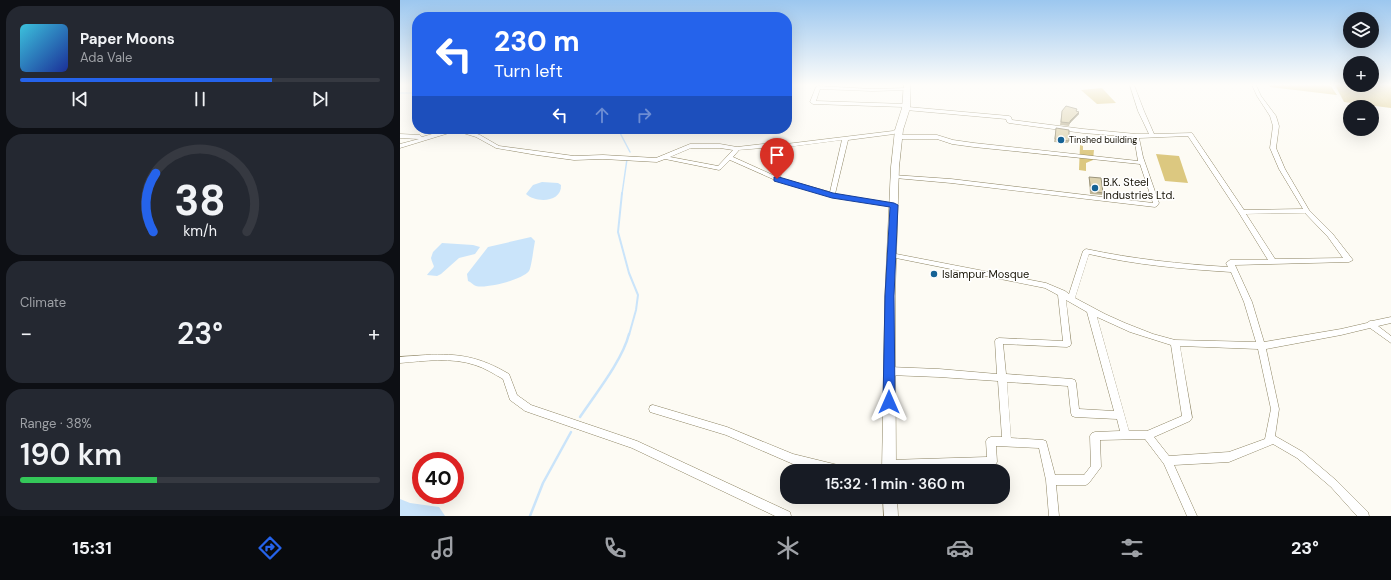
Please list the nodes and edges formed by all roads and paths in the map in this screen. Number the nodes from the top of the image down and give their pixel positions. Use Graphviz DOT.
graph roads {
  1 [pos="905,109"];
  2 [pos="925,109"];
  3 [pos="1140,109"];
  4 [pos="1268,109"];
  5 [pos="898,133"];
  6 [pos="438,134"];
  7 [pos="472,134"];
  8 [pos="1152,135"];
  9 [pos="400,136"];
  10 [pos="1136,136"];
  11 [pos="424,138"];
  12 [pos="845,140"];
  13 [pos="400,146"];
  14 [pos="786,146"];
  15 [pos="737,149"];
  16 [pos="664,157"];
  17 [pos="729,158"];
  18 [pos="1142,163"];
  19 [pos="895,176"];
  20 [pos="777,179"];
  21 [pos="832,195"];
  22 [pos="894,205"];
  23 [pos="1307,211"];
  24 [pos="1242,212"];
  25 [pos="891,255"];
  26 [pos="1273,262"];
  27 [pos="1233,270"];
  28 [pos="1062,293"];
  29 [pos="1071,299"];
  30 [pos="1091,311"];
  31 [pos="1391,320"];
  32 [pos="1370,324"];
  33 [pos="1390,341"];
  34 [pos="1175,343"];
  35 [pos="1261,346"];
  36 [pos="400,360"];
  37 [pos="889,371"];
  38 [pos="1002,377"];
  39 [pos="653,409"];
  40 [pos="1120,415"];
  41 [pos="1126,435"];
  42 [pos="1147,435"];
  43 [pos="1270,438"];
  44 [pos="1008,442"];
  45 [pos="1167,461"];
  46 [pos="816,464"];
  47 [pos="889,464"];
  48 [pos="958,464"];
  49 [pos="1051,480"];
  50 [pos="890,504"];
  51 [pos="786,516"];
  52 [pos="891,516"];
  53 [pos="1054,516"];
  54 [pos="1192,516"];
  55 [pos="1364,516"];
  1 -- 5 [label="street"];
  2 -- 10 [label="street"];
  3 -- 8 [label="street"];
  4 -- 23 [label="street"];
  5 -- 12 [label="street"];
  5 -- 18 [label="street"];
  5 -- 19 [label="street"];
  6 -- 11 [label="street"];
  7 -- 16 [label="street"];
  8 -- 10 [label="street"];
  8 -- 24 [label="street"];
  9 -- 11 [label="street"];
  10 -- 18 [label="street"];
  11 -- 13 [label="street"];
  12 -- 14 [label="street"];
  12 -- 21 [label="street"];
  14 -- 15 [label="street"];
  14 -- 20 [label="street"];
  15 -- 16 [label="street"];
  15 -- 17 [label="street"];
  16 -- 17 [label="street"];
  17 -- 20 [label="street"];
  18 -- 19 [label="street"];
  19 -- 22 [label="street"];
  20 -- 21 [label="street"];
  21 -- 22 [label="street"];
  22 -- 25 [label="street"];
  23 -- 24 [label="street"];
  23 -- 26 [label="street"];
  24 -- 26 [label="street"];
  25 -- 28 [label="street"];
  25 -- 37 [label="street"];
  26 -- 27 [label="street"];
  27 -- 29 [label="street"];
  27 -- 35 [label="street"];
  28 -- 29 [label="street"];
  28 -- 38 [label="street"];
  29 -- 30 [label="street"];
  30 -- 34 [label="street"];
  30 -- 40 [label="street"];
  31 -- 32 [label="street"];
  32 -- 33 [label="street"];
  32 -- 35 [label="street"];
  34 -- 35 [label="street"];
  34 -- 42 [label="street"];
  35 -- 43 [label="street"];
  36 -- 51 [label="street"];
  37 -- 38 [label="street"];
  37 -- 47 [label="street"];
  38 -- 40 [label="street"];
  38 -- 44 [label="street"];
  39 -- 46 [label="street"];
  40 -- 41 [label="street"];
  41 -- 42 [label="street"];
  41 -- 49 [label="street"];
  42 -- 45 [label="street"];
  43 -- 45 [label="street"];
  43 -- 55 [label="street"];
  44 -- 48 [label="street"];
  44 -- 49 [label="street"];
  45 -- 54 [label="street"];
  49 -- 53 [label="street"];
  50 -- 52 [label="street"];
}
